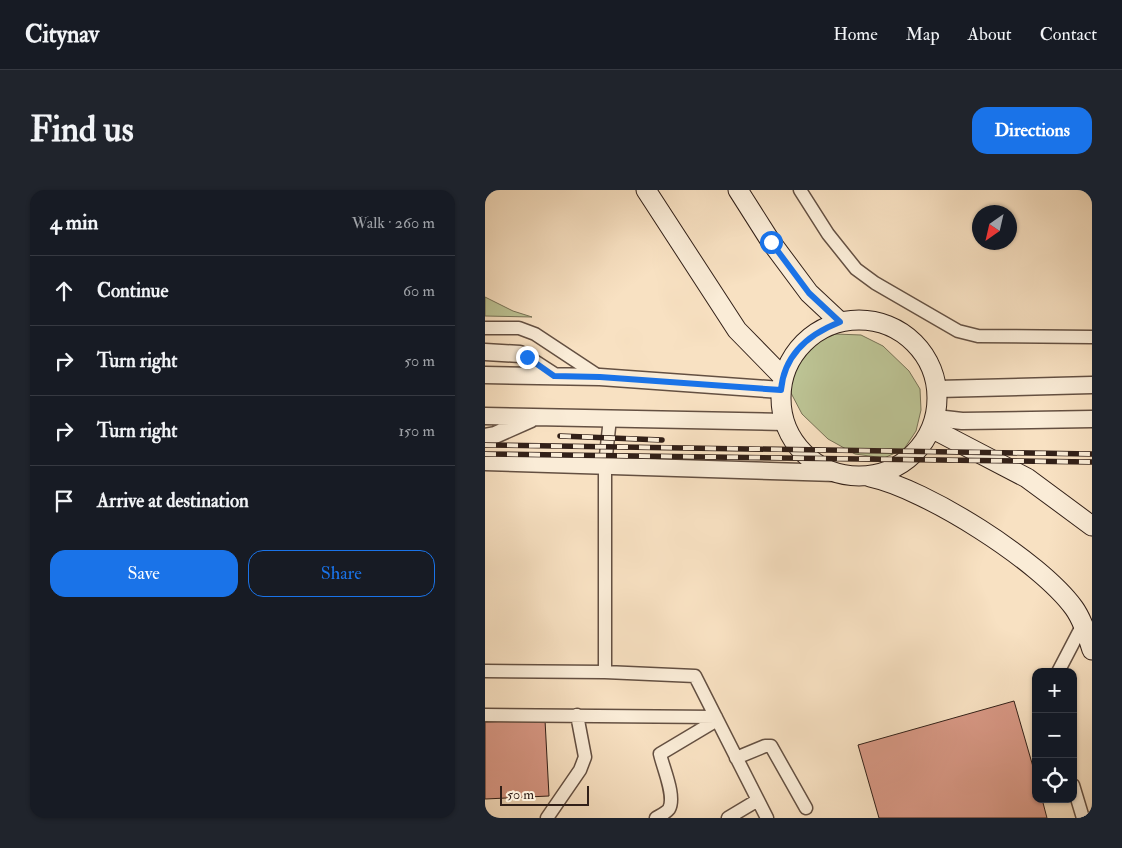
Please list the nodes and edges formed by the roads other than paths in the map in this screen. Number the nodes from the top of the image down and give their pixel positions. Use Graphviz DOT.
graph roads {
  1 [pos="647,190"];
  2 [pos="738,190"];
  3 [pos="800,190"];
  4 [pos="840,322"];
  5 [pos="485,328"];
  6 [pos="1092,337"];
  7 [pos="485,352"];
  8 [pos="485,375"];
  9 [pos="554,376"];
  10 [pos="600,377"];
  11 [pos="782,383"];
  12 [pos="1092,385"];
  13 [pos="938,389"];
  14 [pos="485,416"];
  15 [pos="535,417"];
  16 [pos="610,418"];
  17 [pos="1092,418"];
  18 [pos="784,422"];
  19 [pos="934,423"];
  20 [pos="485,437"];
  21 [pos="485,462"];
  22 [pos="605,465"];
  23 [pos="836,473"];
  24 [pos="867,477"];
  25 [pos="1092,526"];
  26 [pos="1082,626"];
  27 [pos="1092,650"];
  28 [pos="1060,668"];
  29 [pos="485,671"];
  30 [pos="605,672"];
  31 [pos="485,715"];
  32 [pos="577,715"];
  33 [pos="716,718"];
  34 [pos="736,758"];
  35 [pos="1077,799"];
  36 [pos="758,800"];
  37 [pos="806,808"];
  38 [pos="547,818"];
  39 [pos="655,818"];
  40 [pos="727,818"];
  41 [pos="767,818"];
  42 [pos="1083,818"];
  1 -- 11 [label="main road"];
  2 -- 4 [label="main road"];
  3 -- 6 [label="street"];
  4 -- 11 [label="main road"];
  4 -- 13 [label="main road"];
  5 -- 10 [label="street"];
  7 -- 9 [label="street"];
  8 -- 9 [label="street"];
  9 -- 10 [label="street"];
  10 -- 11 [label="street"];
  11 -- 18 [label="main road"];
  12 -- 13 [label="street"];
  13 -- 19 [label="main road"];
  14 -- 15 [label="street"];
  15 -- 16 [label="street"];
  15 -- 20 [label="street"];
  16 -- 18 [label="street"];
  16 -- 22 [label="street"];
  17 -- 19 [label="street"];
  18 -- 23 [label="main road"];
  19 -- 24 [label="main road"];
  19 -- 25 [label="main road"];
  21 -- 22 [label="street"];
  22 -- 23 [label="street"];
  22 -- 30 [label="street"];
  23 -- 24 [label="main road"];
  24 -- 26 [label="main road"];
  26 -- 27 [label="main road"];
  26 -- 28 [label="street"];
  29 -- 30 [label="street"];
  30 -- 33 [label="street"];
  31 -- 32 [label="street"];
  32 -- 33 [label="street"];
  32 -- 38 [label="street"];
  33 -- 34 [label="street"];
  33 -- 39 [label="street"];
  34 -- 36 [label="street"];
  34 -- 37 [label="street"];
  35 -- 42 [label="street"];
  36 -- 40 [label="street"];
  36 -- 41 [label="street"];
}
